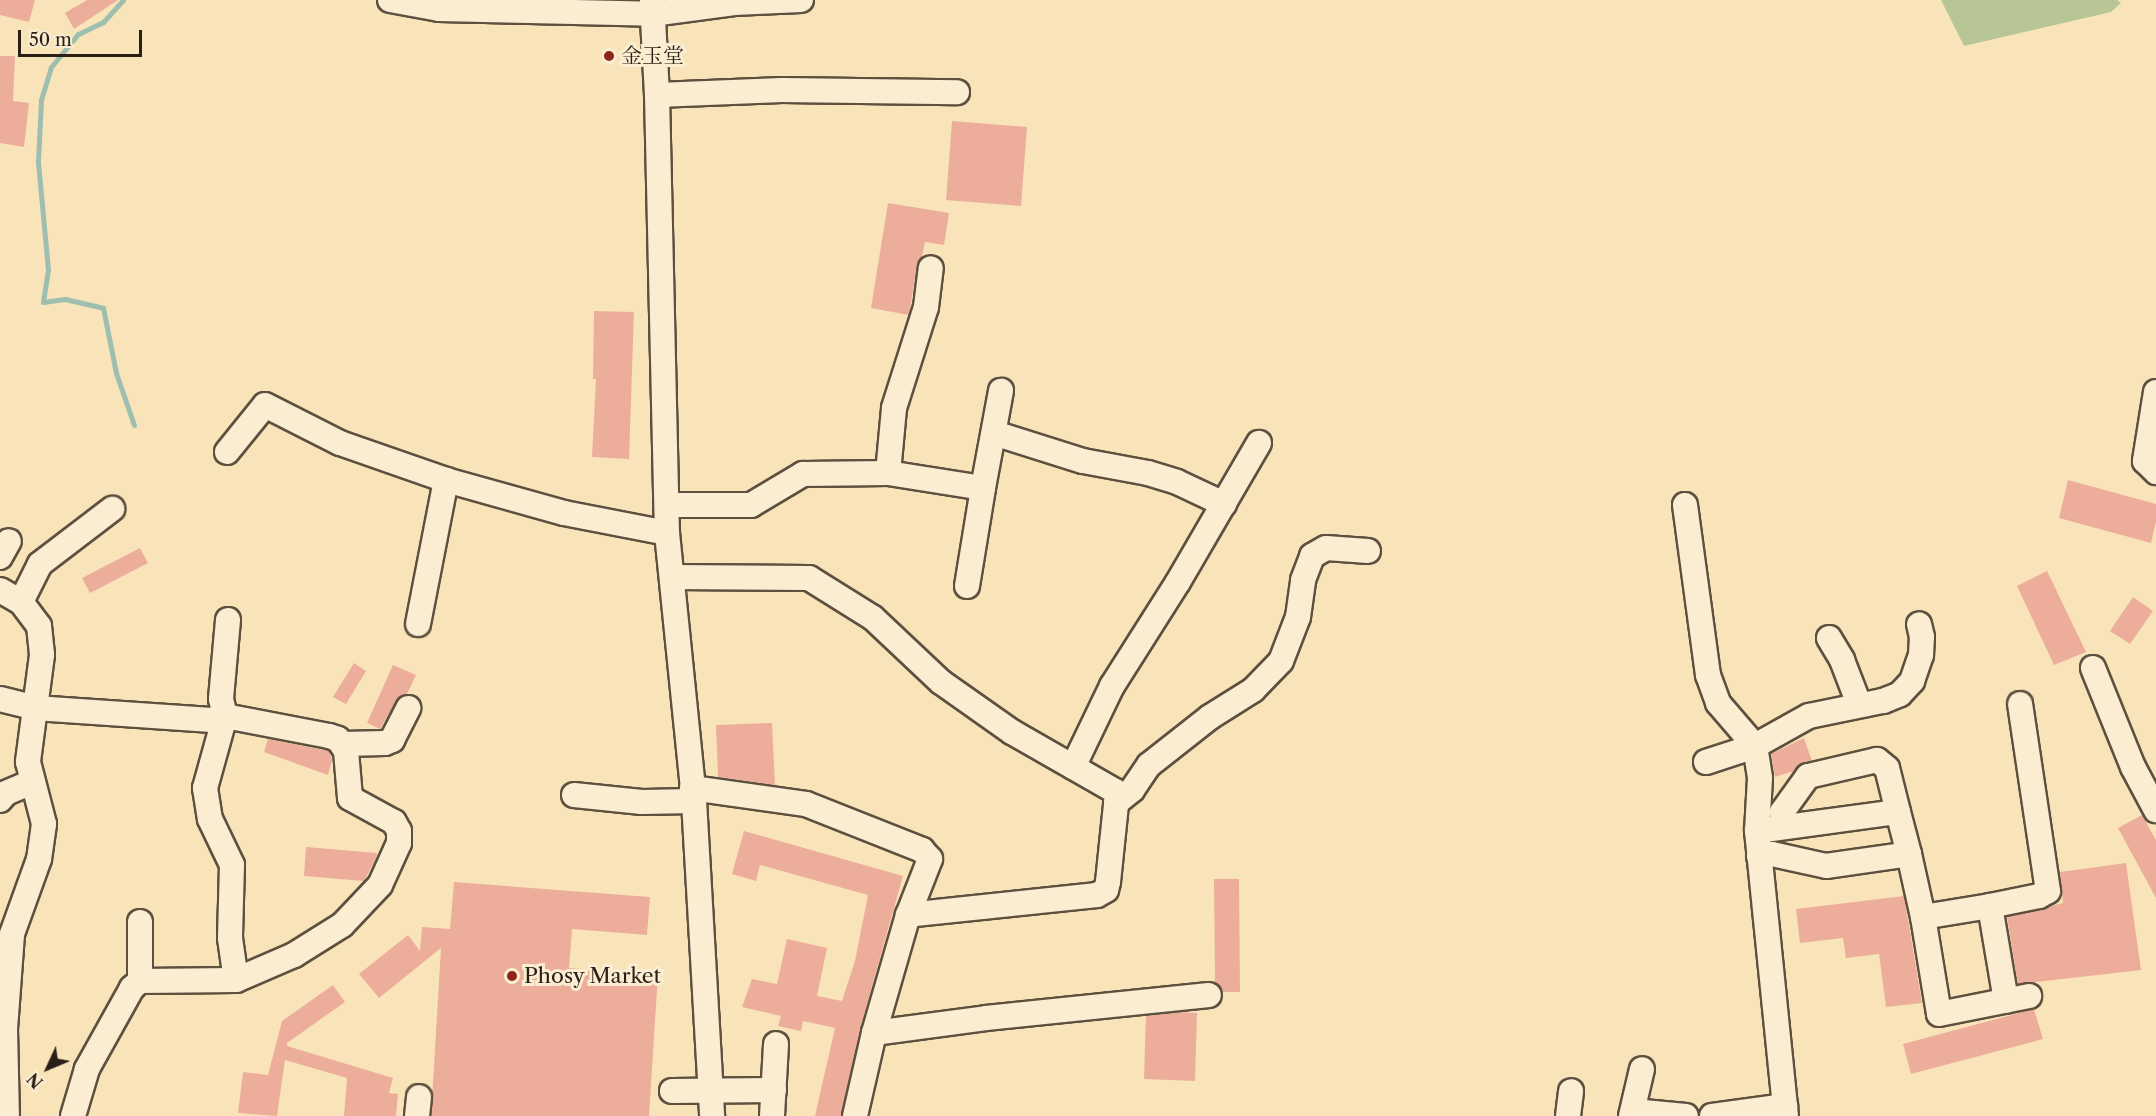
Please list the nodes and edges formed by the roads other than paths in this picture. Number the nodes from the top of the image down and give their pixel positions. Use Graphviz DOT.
graph roads {
  1 [pos="390,0"];
  2 [pos="801,0"];
  3 [pos="652,7"];
  4 [pos="957,92"];
  5 [pos="657,95"];
  6 [pos="931,268"];
  7 [pos="1001,391"];
  8 [pos="2156,392"];
  9 [pos="994,433"];
  10 [pos="1259,443"];
  11 [pos="227,452"];
  12 [pos="2156,472"];
  13 [pos="888,473"];
  14 [pos="446,480"];
  15 [pos="983,488"];
  16 [pos="1224,504"];
  17 [pos="667,505"];
  18 [pos="1685,505"];
  19 [pos="112,509"];
  20 [pos="667,534"];
  21 [pos="1368,551"];
  22 [pos="672,577"];
  23 [pos="967,586"];
  24 [pos="0,590"];
  25 [pos="21,602"];
  26 [pos="228,620"];
  27 [pos="418,624"];
  28 [pos="1919,624"];
  29 [pos="1829,638"];
  30 [pos="2093,668"];
  31 [pos="0,699"];
  32 [pos="1859,704"];
  33 [pos="2020,704"];
  34 [pos="35,708"];
  35 [pos="408,708"];
  36 [pos="225,716"];
  37 [pos="343,744"];
  38 [pos="1755,746"];
  39 [pos="1706,762"];
  40 [pos="1073,767"];
  41 [pos="32,782"];
  42 [pos="693,794"];
  43 [pos="574,795"];
  44 [pos="0,800"];
  45 [pos="1116,803"];
  46 [pos="2156,810"];
  47 [pos="1898,812"];
  48 [pos="1783,827"];
  49 [pos="1757,831"];
  50 [pos="1909,854"];
  51 [pos="1759,856"];
  52 [pos="1990,906"];
  53 [pos="908,915"];
  54 [pos="1923,917"];
  55 [pos="140,922"];
  56 [pos="236,980"];
  57 [pos="140,981"];
  58 [pos="1209,995"];
  59 [pos="874,1034"];
  60 [pos="776,1044"];
  61 [pos="1642,1069"];
  62 [pos="774,1090"];
  63 [pos="672,1091"];
  64 [pos="1571,1091"];
  65 [pos="711,1104"];
  66 [pos="1785,1111"];
  67 [pos="1632,1114"];
  68 [pos="7,1116"];
  69 [pos="73,1116"];
  70 [pos="772,1116"];
  71 [pos="855,1116"];
  72 [pos="1568,1116"];
  73 [pos="1686,1116"];
  74 [pos="1712,1116"];
  1 -- 3 [label="street"];
  2 -- 3 [label="street"];
  3 -- 5 [label="street"];
  4 -- 5 [label="street"];
  5 -- 17 [label="street"];
  6 -- 13 [label="street"];
  7 -- 9 [label="street"];
  8 -- 12 [label="street"];
  9 -- 15 [label="street"];
  9 -- 16 [label="street"];
  10 -- 16 [label="street"];
  11 -- 14 [label="street"];
  13 -- 15 [label="street"];
  13 -- 17 [label="street"];
  14 -- 20 [label="street"];
  14 -- 27 [label="street"];
  15 -- 23 [label="street"];
  16 -- 40 [label="street"];
  17 -- 20 [label="street"];
  18 -- 38 [label="street"];
  19 -- 25 [label="street"];
  20 -- 22 [label="street"];
  21 -- 45 [label="street"];
  22 -- 40 [label="street"];
  22 -- 42 [label="street"];
  24 -- 25 [label="street"];
  25 -- 34 [label="street"];
  26 -- 36 [label="street"];
  28 -- 32 [label="street"];
  29 -- 32 [label="street"];
  30 -- 46 [label="street"];
  31 -- 34 [label="street"];
  32 -- 38 [label="street"];
  33 -- 52 [label="street"];
  34 -- 36 [label="street"];
  34 -- 41 [label="street"];
  35 -- 37 [label="street"];
  36 -- 37 [label="street"];
  36 -- 56 [label="street"];
  37 -- 56 [label="street"];
  38 -- 39 [label="street"];
  38 -- 49 [label="street"];
  40 -- 45 [label="street"];
  41 -- 44 [label="street"];
  41 -- 68 [label="street"];
  42 -- 43 [label="street"];
  42 -- 53 [label="street"];
  42 -- 65 [label="street"];
  45 -- 53 [label="street"];
  47 -- 48 [label="street"];
  47 -- 48 [label="street"];
  47 -- 50 [label="street"];
  48 -- 49 [label="street"];
  49 -- 51 [label="street"];
  50 -- 51 [label="street"];
  50 -- 54 [label="street"];
  51 -- 66 [label="street"];
  52 -- 54 [label="street"];
  52 -- 54 [label="street"];
  53 -- 59 [label="street"];
  55 -- 57 [label="street"];
  56 -- 57 [label="street"];
  57 -- 69 [label="street"];
  58 -- 59 [label="street"];
  59 -- 71 [label="street"];
  60 -- 62 [label="street"];
  61 -- 67 [label="street"];
  62 -- 65 [label="street"];
  62 -- 70 [label="street"];
  63 -- 65 [label="street"];
  64 -- 72 [label="street"];
  66 -- 74 [label="street"];
  67 -- 73 [label="street"];
}
